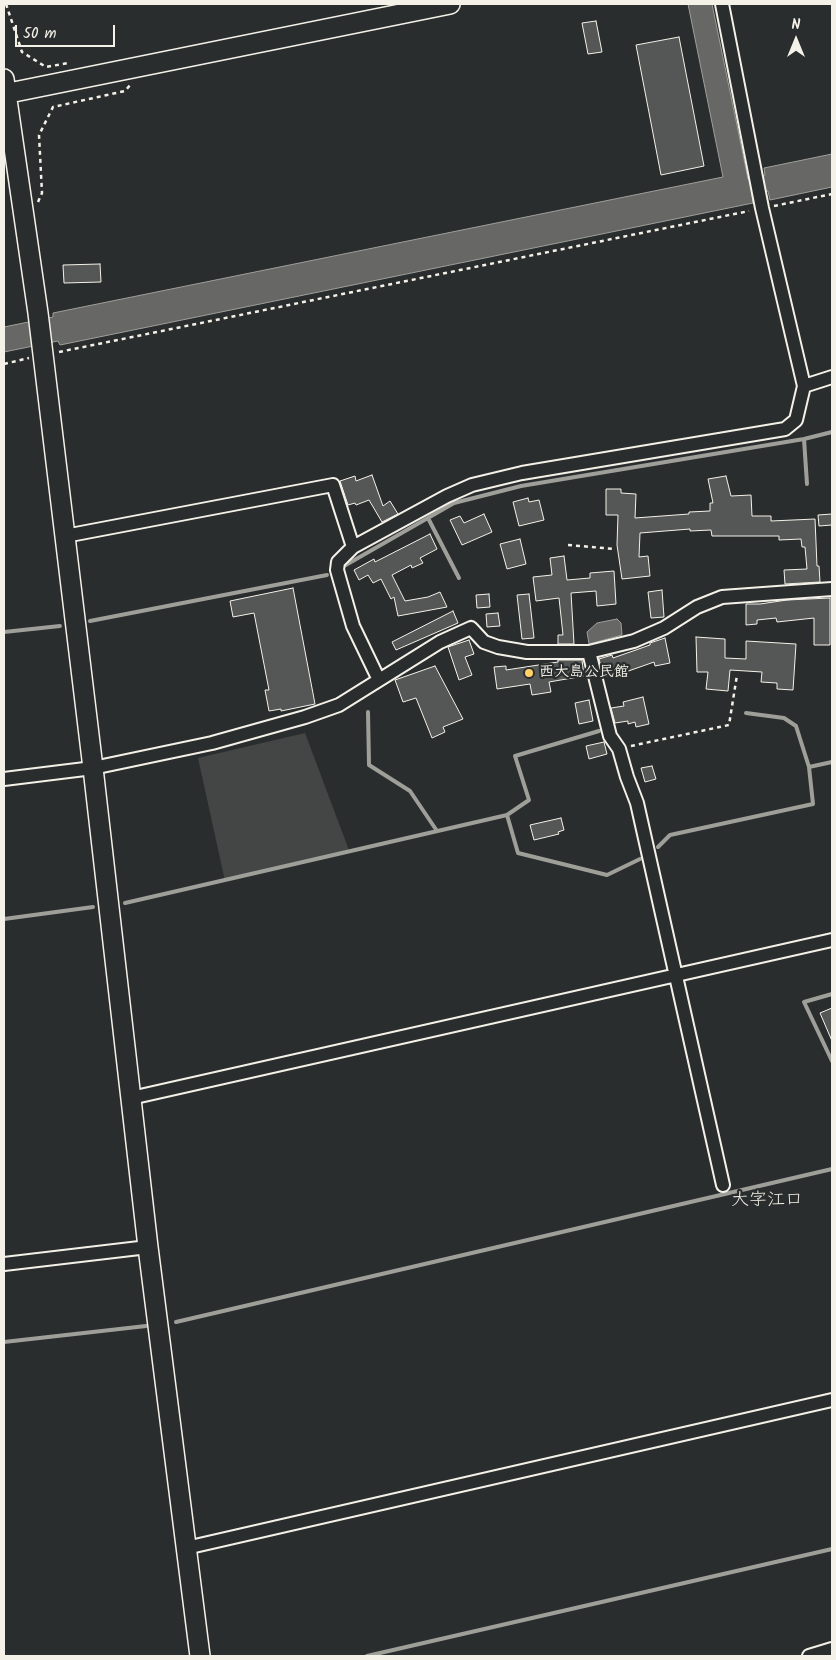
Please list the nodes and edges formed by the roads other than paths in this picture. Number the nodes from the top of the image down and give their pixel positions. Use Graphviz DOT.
graph roads {
  1 [pos="450,4"];
  2 [pos="722,4"];
  3 [pos="5,89"];
  4 [pos="832,377"];
  5 [pos="804,386"];
  6 [pos="65,536"];
  7 [pos="353,548"];
  8 [pos="832,589"];
  9 [pos="589,652"];
  10 [pos="378,680"];
  11 [pos="94,768"];
  12 [pos="4,779"];
  13 [pos="832,940"];
  14 [pos="675,976"];
  15 [pos="131,1098"];
  16 [pos="723,1185"];
  17 [pos="148,1247"];
  18 [pos="4,1264"];
  19 [pos="832,1400"];
  20 [pos="186,1548"];
  21 [pos="832,1649"];
  22 [pos="200,1656"];
  23 [pos="809,1656"];
  1 -- 3 [label="street"];
  2 -- 5 [label="street"];
  3 -- 6 [label="street"];
  4 -- 5 [label="street"];
  5 -- 7 [label="street"];
  6 -- 7 [label="street"];
  6 -- 11 [label="street"];
  7 -- 10 [label="street"];
  8 -- 9 [label="street"];
  9 -- 10 [label="street"];
  9 -- 14 [label="street"];
  10 -- 11 [label="street"];
  11 -- 12 [label="street"];
  11 -- 15 [label="street"];
  13 -- 14 [label="street"];
  14 -- 15 [label="street"];
  14 -- 16 [label="street"];
  15 -- 17 [label="street"];
  17 -- 18 [label="street"];
  17 -- 20 [label="street"];
  19 -- 20 [label="street"];
  20 -- 22 [label="street"];
  21 -- 23 [label="street"];
}
